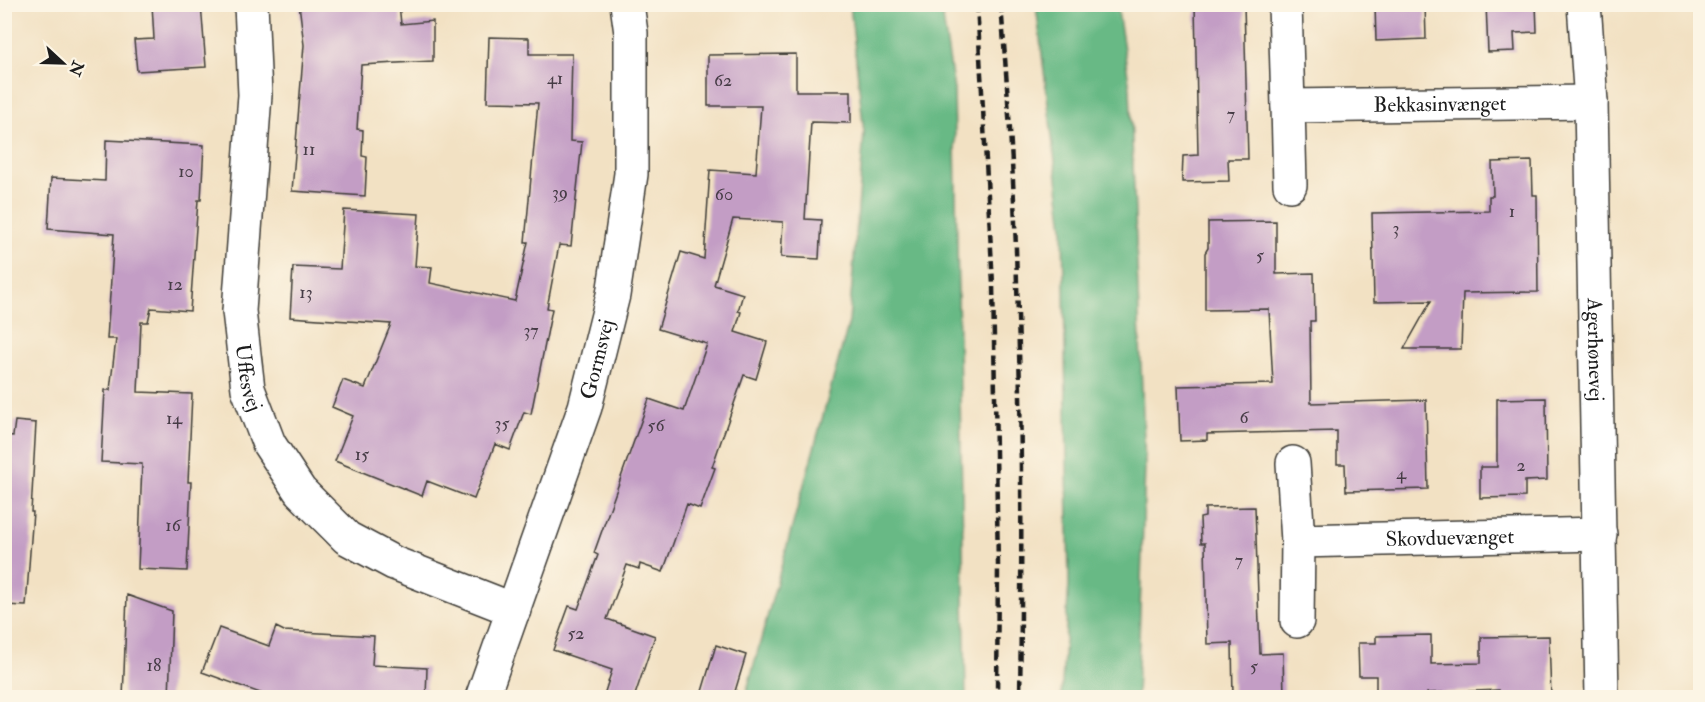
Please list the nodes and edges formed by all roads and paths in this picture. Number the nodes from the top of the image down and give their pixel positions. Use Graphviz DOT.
graph roads {
  1 [pos="251,4"];
  2 [pos="627,4"];
  3 [pos="1285,4"];
  4 [pos="1584,4"];
  5 [pos="1591,102"];
  6 [pos="1288,106"];
  7 [pos="1290,185"];
  8 [pos="1293,463"];
  9 [pos="1600,534"];
  10 [pos="1298,541"];
  11 [pos="514,610"];
  12 [pos="1297,621"];
  13 [pos="482,698"];
  14 [pos="1602,698"];
  1 -- 11 [label="street, Uffesvej"];
  2 -- 11 [label="street, Gormsvej"];
  3 -- 6 [label="street"];
  4 -- 5 [label="street, Agerhønevej"];
  5 -- 6 [label="street, Bekkasinvænget"];
  5 -- 9 [label="street, Agerhønevej"];
  6 -- 7 [label="street"];
  8 -- 10 [label="street"];
  9 -- 10 [label="street, Skovduevænget"];
  9 -- 14 [label="street, Agerhønevej"];
  10 -- 12 [label="street"];
  11 -- 13 [label="street, Gormsvej"];
}
